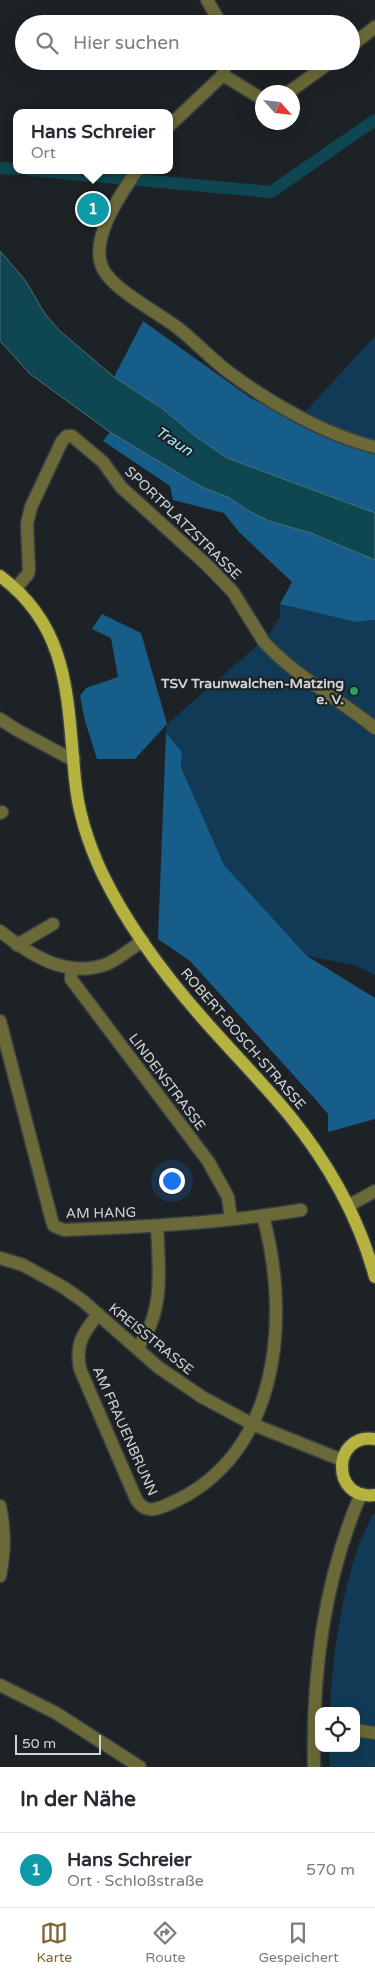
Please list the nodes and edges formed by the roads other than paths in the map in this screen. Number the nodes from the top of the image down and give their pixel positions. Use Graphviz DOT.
graph roads {
  1 [pos="207,0"];
  2 [pos="216,15"];
  3 [pos="375,27"];
  4 [pos="360,39"];
  5 [pos="224,70"];
  6 [pos="320,70"];
  7 [pos="223,76"];
  8 [pos="299,85"];
  9 [pos="255,95"];
  10 [pos="173,122"];
  11 [pos="135,174"];
  12 [pos="375,447"];
  13 [pos="0,576"];
  14 [pos="15,589"];
  15 [pos="0,719"];
  16 [pos="375,728"];
  17 [pos="74,758"];
  18 [pos="53,924"];
  19 [pos="0,932"];
  20 [pos="143,941"];
  21 [pos="17,945"];
  22 [pos="72,968"];
  23 [pos="0,1021"];
  24 [pos="375,1191"];
  25 [pos="348,1206"];
  26 [pos="301,1210"];
  27 [pos="263,1216"];
  28 [pos="231,1220"];
  29 [pos="157,1226"];
  30 [pos="0,1258"];
  31 [pos="375,1278"];
  32 [pos="98,1314"];
  33 [pos="137,1348"];
  34 [pos="252,1424"];
  35 [pos="375,1439"];
  36 [pos="342,1460"];
  37 [pos="361,1494"];
  38 [pos="375,1495"];
  39 [pos="0,1506"];
  40 [pos="0,1576"];
  41 [pos="0,1685"];
  42 [pos="318,1707"];
  43 [pos="360,1731"];
  44 [pos="375,1733"];
  45 [pos="315,1752"];
  46 [pos="140,1767"];
  47 [pos="314,1767"];
  1 -- 2 [label="street"];
  3 -- 4 [label="street"];
  5 -- 7 [label="street"];
  6 -- 8 [label="street"];
  7 -- 9 [label="street"];
  7 -- 10 [label="street"];
  11 -- 12 [label="street"];
  13 -- 14 [label="main road, ROBERT-BOSCH-STRASSE"];
  14 -- 16 [label="street, SPORTPLATZSTRASSE"];
  14 -- 17 [label="main road, ROBERT-BOSCH-STRASSE"];
  15 -- 17 [label="street"];
  17 -- 20 [label="main road, ROBERT-BOSCH-STRASSE"];
  18 -- 21 [label="street"];
  19 -- 21 [label="street"];
  20 -- 22 [label="street"];
  20 -- 25 [label="main road, ROBERT-BOSCH-STRASSE"];
  21 -- 22 [label="street"];
  22 -- 28 [label="street, LINDENSTRASSE"];
  23 -- 29 [label="street, AM HANG"];
  24 -- 25 [label="street"];
  25 -- 31 [label="main road, ROBERT-BOSCH-STRASSE"];
  26 -- 27 [label="street, AM HANG"];
  27 -- 28 [label="street, AM HANG"];
  27 -- 34 [label="street, AM FRAUENBRUNN"];
  28 -- 29 [label="street, AM HANG"];
  29 -- 33 [label="street"];
  30 -- 32 [label="street, KREISSTRASSE"];
  32 -- 33 [label="street, KREISSTRASSE"];
  32 -- 34 [label="street, AM FRAUENBRUNN"];
  33 -- 34 [label="street, KREISSTRASSE"];
  34 -- 36 [label="street, KREISSTRASSE"];
  35 -- 36 [label="main road"];
  36 -- 37 [label="main road"];
  37 -- 38 [label="main road"];
  37 -- 42 [label="street"];
  39 -- 40 [label="street"];
  41 -- 46 [label="street"];
  43 -- 44 [label="street"];
  45 -- 47 [label="street"];
}
